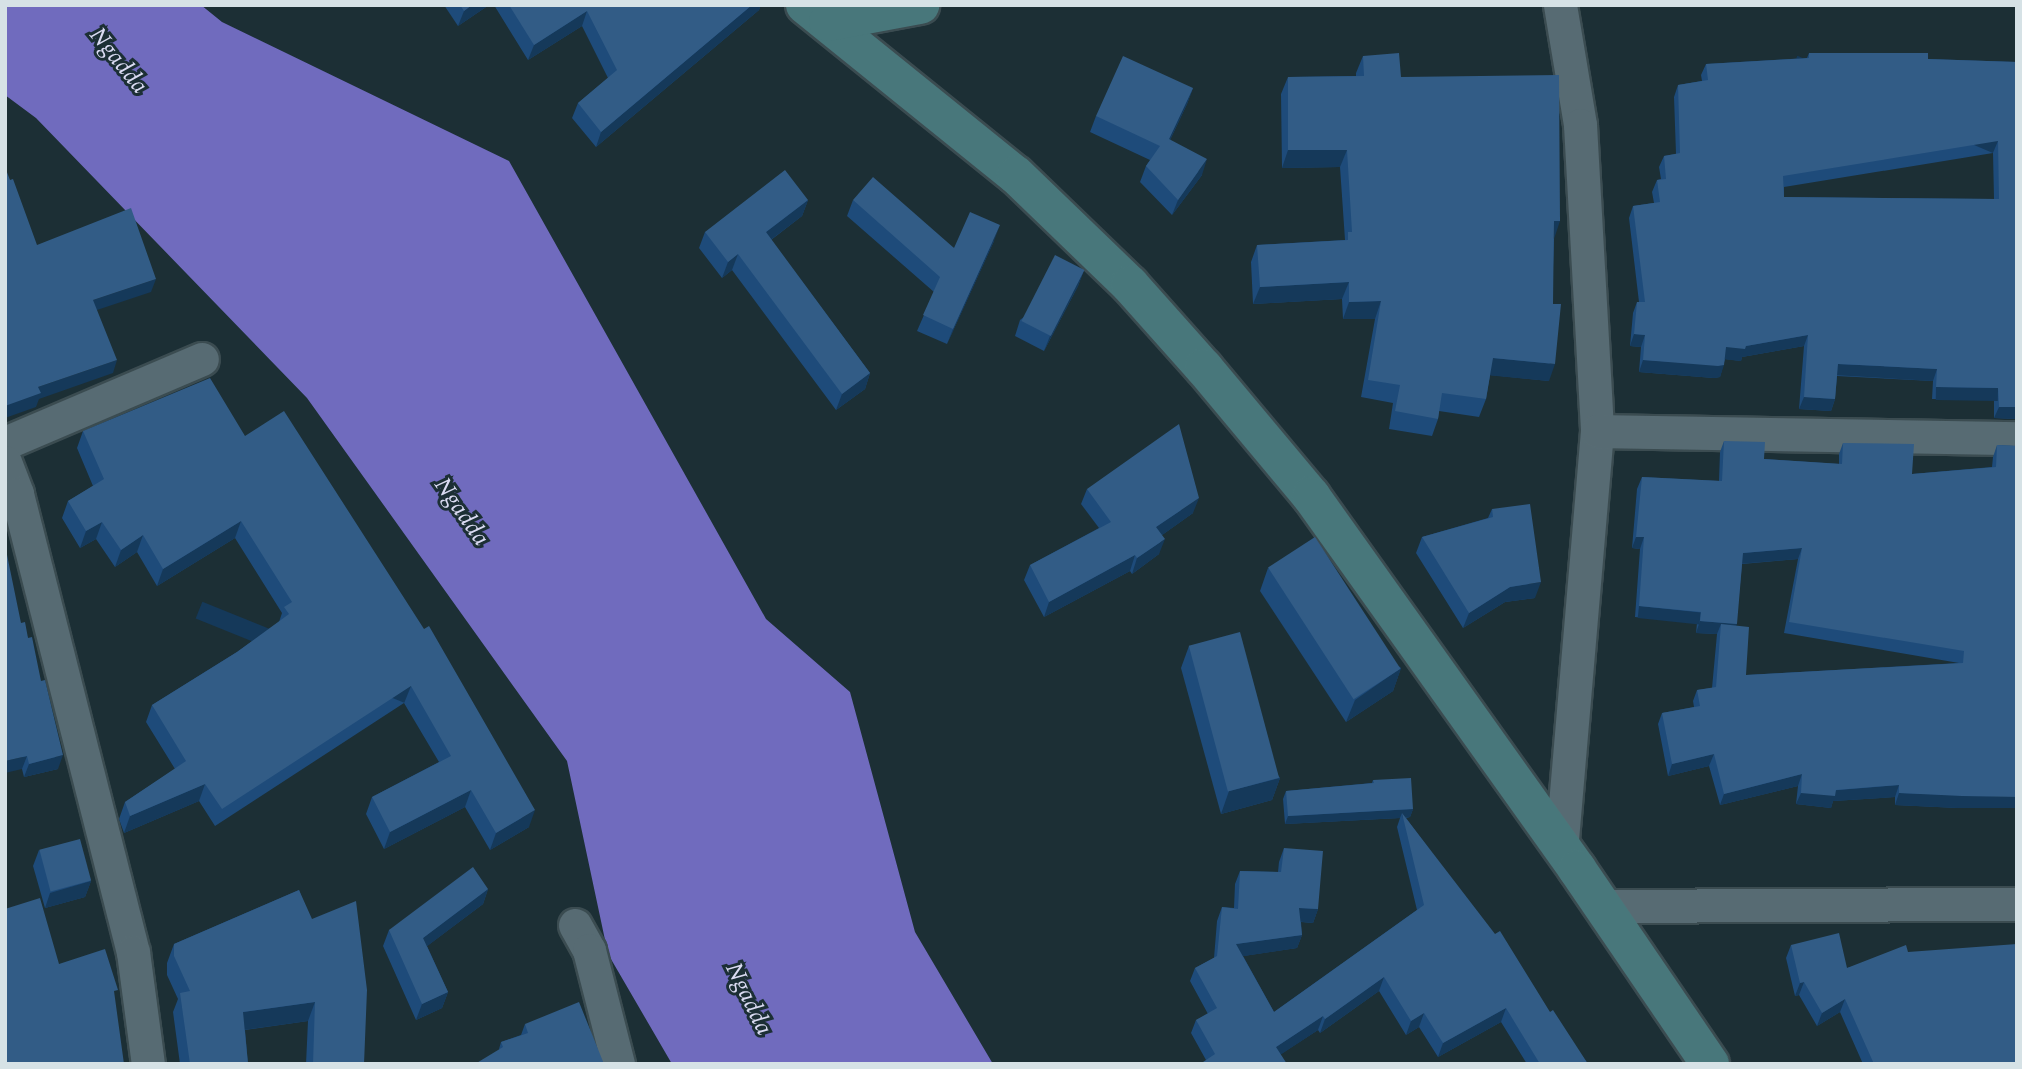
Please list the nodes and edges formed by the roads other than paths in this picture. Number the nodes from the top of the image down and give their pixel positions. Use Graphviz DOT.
graph roads {
  1 [pos="920,5"];
  2 [pos="1560,5"];
  3 [pos="817,14"];
  4 [pos="202,359"];
  5 [pos="1597,431"];
  6 [pos="2017,438"];
  7 [pos="5,443"];
  8 [pos="5,462"];
  9 [pos="1561,848"];
  10 [pos="2017,904"];
  11 [pos="1602,906"];
  12 [pos="575,925"];
  13 [pos="148,1064"];
  14 [pos="618,1064"];
  15 [pos="1710,1064"];
  1 -- 3 [label="street"];
  2 -- 5 [label="street"];
  3 -- 9 [label="street"];
  4 -- 7 [label="street"];
  5 -- 6 [label="street"];
  5 -- 9 [label="street"];
  8 -- 13 [label="street"];
  9 -- 11 [label="street"];
  10 -- 11 [label="street"];
  11 -- 15 [label="street"];
  12 -- 14 [label="street"];
}
